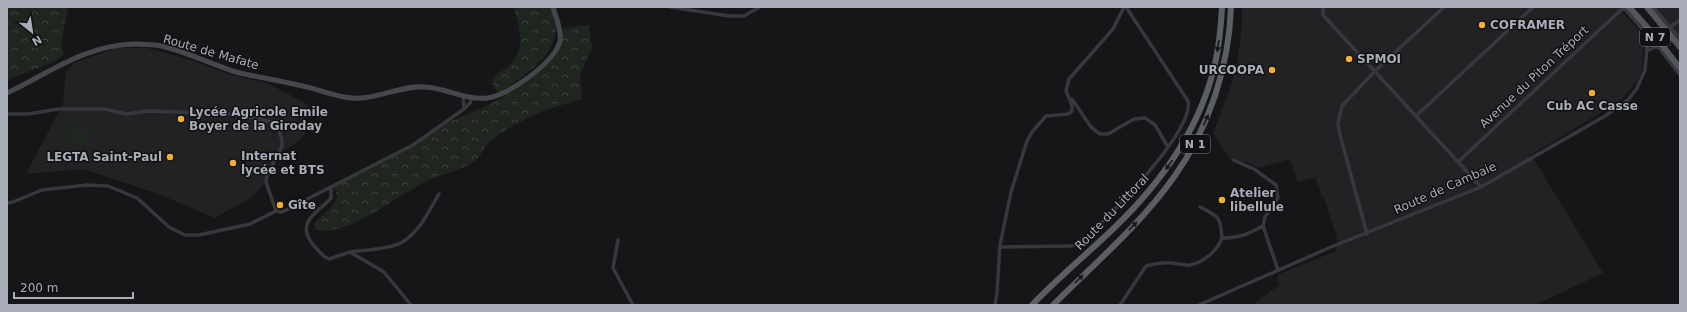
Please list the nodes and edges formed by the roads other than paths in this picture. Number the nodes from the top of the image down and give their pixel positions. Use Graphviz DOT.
graph roads {
  1 [pos="553,7"];
  2 [pos="670,7"];
  3 [pos="760,7"];
  4 [pos="1125,7"];
  5 [pos="1222,7"];
  6 [pos="1231,7"];
  7 [pos="1325,7"];
  8 [pos="1444,7"];
  9 [pos="1532,7"];
  10 [pos="1623,7"];
  11 [pos="1629,7"];
  12 [pos="1647,7"];
  13 [pos="1653,7"];
  14 [pos="1680,20"];
  15 [pos="1670,27"];
  16 [pos="1648,36"];
  17 [pos="1680,39"];
  18 [pos="1657,46"];
  19 [pos="1680,47"];
  20 [pos="1647,51"];
  21 [pos="1680,68"];
  22 [pos="1375,70"];
  23 [pos="1680,75"];
  24 [pos="1066,91"];
  25 [pos="7,93"];
  26 [pos="463,96"];
  27 [pos="472,98"];
  28 [pos="464,109"];
  29 [pos="7,114"];
  30 [pos="1416,116"];
  31 [pos="1168,147"];
  32 [pos="1233,160"];
  33 [pos="1459,161"];
  34 [pos="331,187"];
  35 [pos="1481,187"];
  36 [pos="439,194"];
  37 [pos="7,203"];
  38 [pos="1200,207"];
  39 [pos="276,211"];
  40 [pos="1263,226"];
  41 [pos="1367,234"];
  42 [pos="1222,238"];
  43 [pos="618,240"];
  44 [pos="1000,248"];
  45 [pos="350,252"];
  46 [pos="1278,270"];
  47 [pos="412,305"];
  48 [pos="633,305"];
  49 [pos="995,305"];
  50 [pos="1032,305"];
  51 [pos="1053,305"];
  52 [pos="1120,305"];
  53 [pos="1199,305"];
  1 -- 27 [label="main road, Route de Mafate"];
  2 -- 3 [label="street"];
  4 -- 24 [label="street"];
  4 -- 31 [label="street"];
  5 -- 50 [label="highway, Route du Littoral / N 1, one-way"];
  51 -- 6 [label="highway, Route du Littoral / N 1, one-way"];
  7 -- 22 [label="street"];
  8 -- 22 [label="street"];
  9 -- 30 [label="street"];
  10 -- 16 [label="street"];
  10 -- 33 [label="street, Avenue du Piton Tréport"];
  11 -- 21 [label="main road, N 7"];
  12 -- 19 [label="main road, N 7"];
  13 -- 15 [label="street"];
  14 -- 15 [label="street"];
  15 -- 17 [label="street"];
  16 -- 18 [label="street"];
  16 -- 20 [label="street, Route de Cambaie"];
  18 -- 20 [label="street"];
  18 -- 23 [label="street"];
  20 -- 35 [label="street, Route de Cambaie"];
  22 -- 30 [label="street"];
  22 -- 41 [label="street"];
  24 -- 31 [label="street"];
  24 -- 44 [label="street"];
  25 -- 26 [label="main road, Route de Mafate"];
  26 -- 27 [label="main road, Route de Mafate"];
  26 -- 28 [label="street"];
  27 -- 28 [label="street"];
  28 -- 34 [label="street"];
  29 -- 39 [label="street"];
  30 -- 33 [label="street"];
  31 -- 44 [label="street"];
  32 -- 40 [label="street"];
  33 -- 35 [label="street"];
  34 -- 39 [label="street"];
  34 -- 45 [label="street"];
  35 -- 41 [label="street, Route de Cambaie"];
  36 -- 45 [label="street"];
  37 -- 39 [label="street"];
  38 -- 42 [label="street"];
  40 -- 42 [label="street"];
  40 -- 46 [label="street"];
  41 -- 46 [label="street, Route de Cambaie"];
  42 -- 52 [label="street"];
  43 -- 48 [label="street"];
  44 -- 49 [label="street"];
  45 -- 47 [label="street"];
  46 -- 53 [label="street, Route de Cambaie"];
}
